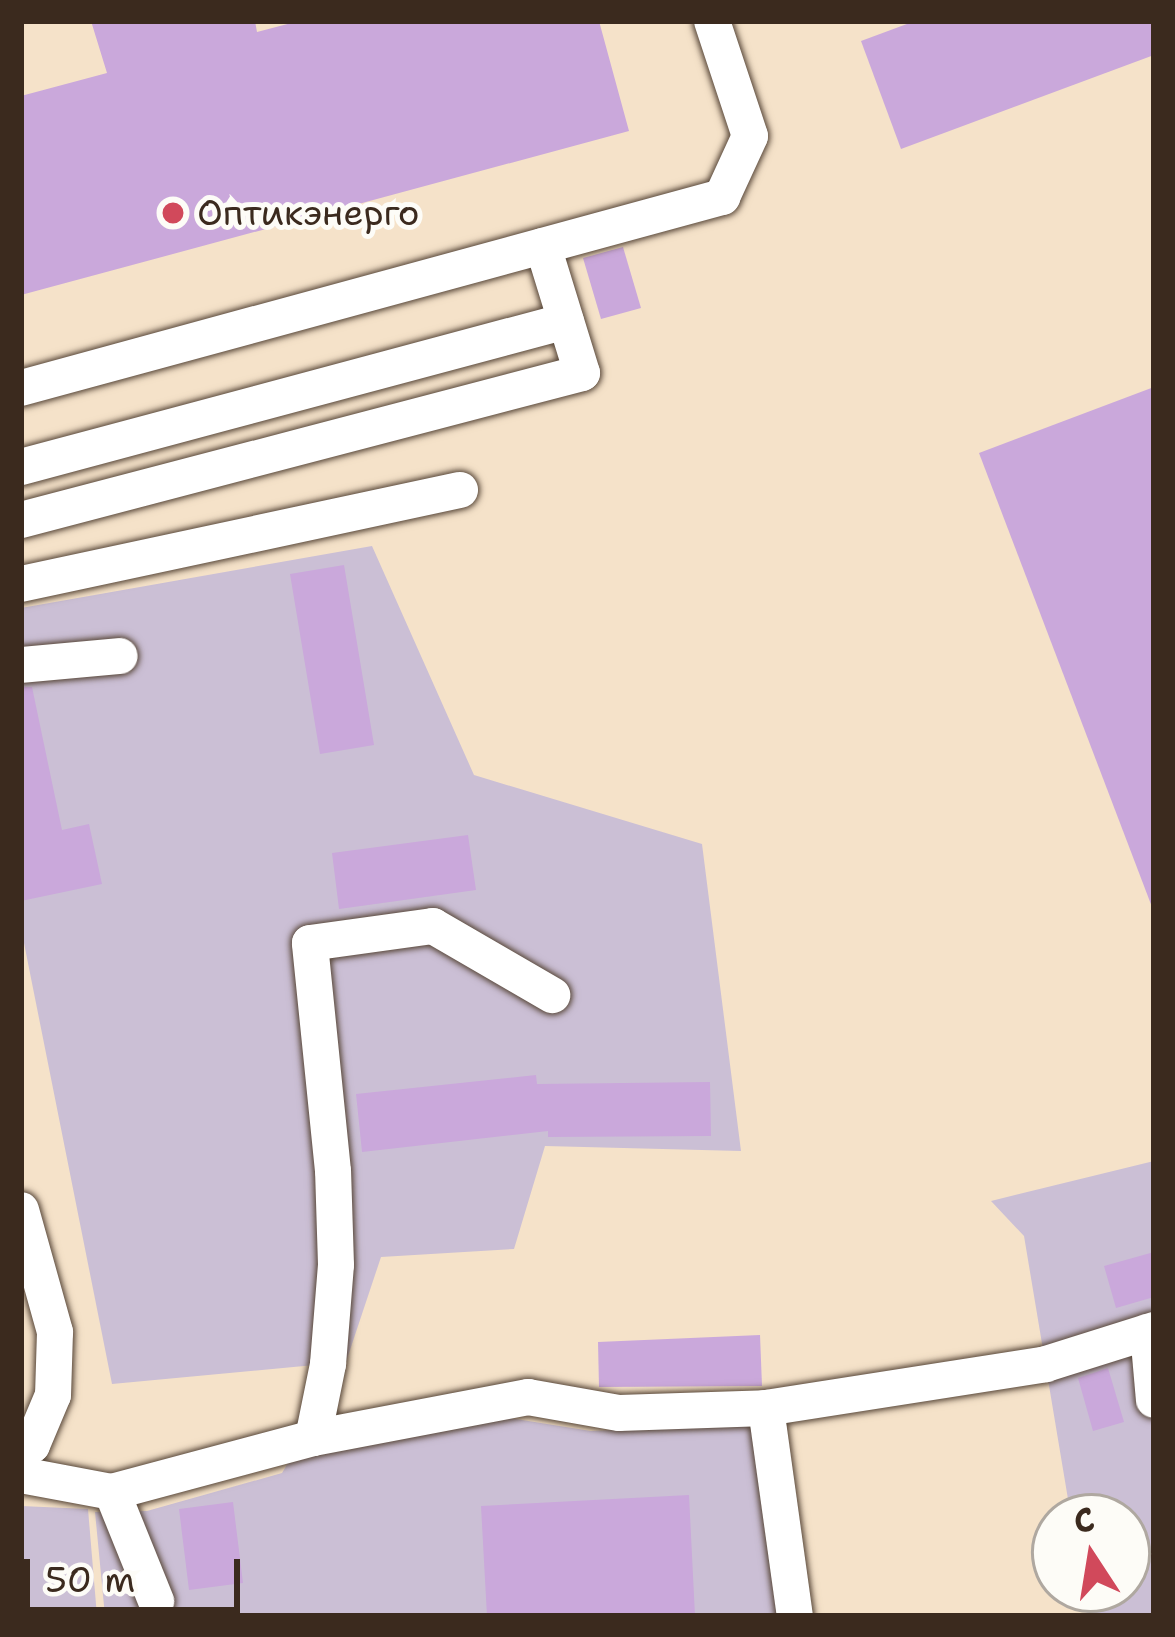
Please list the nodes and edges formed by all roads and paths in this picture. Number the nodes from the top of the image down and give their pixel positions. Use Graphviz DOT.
graph roads {
  1 [pos="712,21"];
  2 [pos="543,246"];
  3 [pos="566,321"];
  4 [pos="21,388"];
  5 [pos="21,467"];
  6 [pos="460,490"];
  7 [pos="21,520"];
  8 [pos="21,584"];
  9 [pos="120,656"];
  10 [pos="21,665"];
  11 [pos="552,994"];
  12 [pos="21,1210"];
  13 [pos="29,1274"];
  14 [pos="1151,1331"];
  15 [pos="1154,1400"];
  16 [pos="766,1408"];
  17 [pos="313,1438"];
  18 [pos="21,1450"];
  19 [pos="21,1475"];
  20 [pos="112,1492"];
  21 [pos="156,1601"];
  22 [pos="795,1616"];
  1 -- 2 [label="street"];
  2 -- 3 [label="street"];
  2 -- 4 [label="street"];
  3 -- 5 [label="street"];
  3 -- 7 [label="street"];
  6 -- 8 [label="street"];
  9 -- 10 [label="street"];
  11 -- 17 [label="street"];
  12 -- 13 [label="street"];
  13 -- 18 [label="street"];
  14 -- 15 [label="street"];
  14 -- 16 [label="street"];
  16 -- 17 [label="street"];
  16 -- 22 [label="street"];
  17 -- 20 [label="street"];
  19 -- 20 [label="street"];
  20 -- 21 [label="street"];
}
